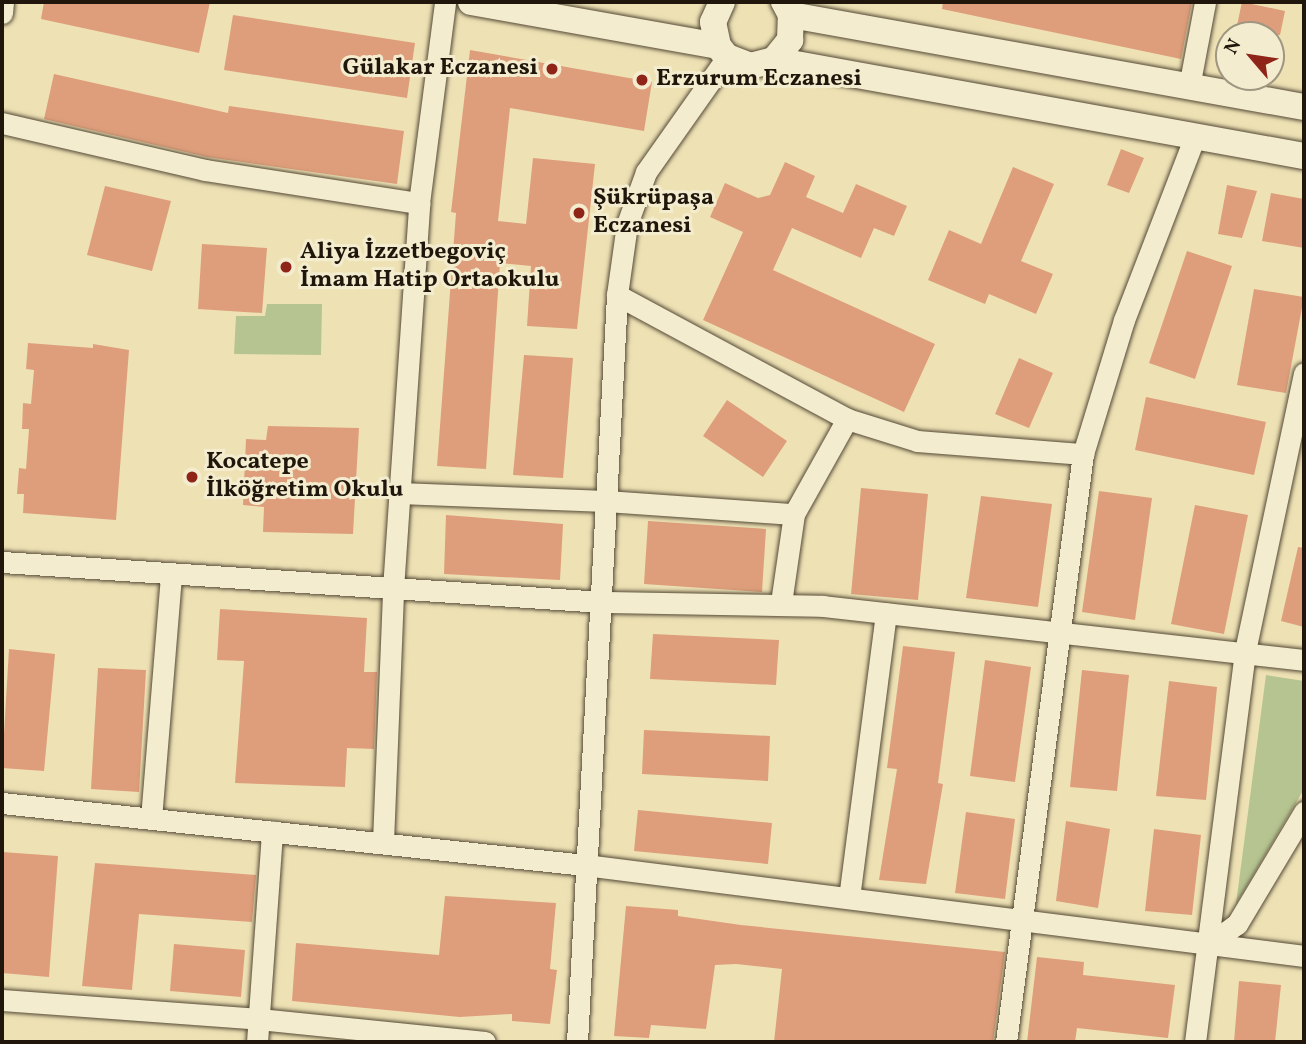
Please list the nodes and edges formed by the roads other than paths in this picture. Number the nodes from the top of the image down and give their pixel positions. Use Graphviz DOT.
graph roads {
  1 [pos="3,2"];
  2 [pos="445,2"];
  3 [pos="471,2"];
  4 [pos="722,2"];
  5 [pos="1205,2"];
  6 [pos="787,9"];
  7 [pos="2,13"];
  8 [pos="723,51"];
  9 [pos="774,60"];
  10 [pos="1189,87"];
  11 [pos="1304,107"];
  12 [pos="2,123"];
  13 [pos="1195,136"];
  14 [pos="1304,156"];
  15 [pos="419,203"];
  16 [pos="617,295"];
  17 [pos="1304,373"];
  18 [pos="847,419"];
  19 [pos="1083,454"];
  20 [pos="399,493"];
  21 [pos="606,500"];
  22 [pos="794,514"];
  23 [pos="2,562"];
  24 [pos="171,574"];
  25 [pos="393,589"];
  26 [pos="603,602"];
  27 [pos="781,603"];
  28 [pos="887,613"];
  29 [pos="1056,632"];
  30 [pos="1245,651"];
  31 [pos="1304,660"];
  32 [pos="2,803"];
  33 [pos="1304,812"];
  34 [pos="151,819"];
  35 [pos="272,832"];
  36 [pos="383,842"];
  37 [pos="585,865"];
  38 [pos="849,898"];
  39 [pos="1021,920"];
  40 [pos="1208,945"];
  41 [pos="1304,956"];
  42 [pos="2,1000"];
  43 [pos="259,1018"];
  44 [pos="257,1042"];
  45 [pos="485,1042"];
  46 [pos="577,1042"];
  47 [pos="1006,1042"];
  48 [pos="1195,1042"];
  1 -- 7 [label="street"];
  2 -- 15 [label="street"];
  3 -- 8 [label="street"];
  4 -- 8 [label="street"];
  5 -- 10 [label="street"];
  6 -- 9 [label="street"];
  6 -- 10 [label="street"];
  8 -- 9 [label="street"];
  8 -- 16 [label="street"];
  9 -- 13 [label="street"];
  10 -- 11 [label="street"];
  12 -- 15 [label="street"];
  13 -- 14 [label="street"];
  13 -- 19 [label="street"];
  15 -- 20 [label="street"];
  16 -- 18 [label="street"];
  16 -- 21 [label="street"];
  17 -- 30 [label="street"];
  18 -- 19 [label="street"];
  18 -- 22 [label="street"];
  19 -- 29 [label="street"];
  20 -- 21 [label="street"];
  20 -- 25 [label="street"];
  21 -- 22 [label="street"];
  21 -- 26 [label="street"];
  22 -- 27 [label="street"];
  23 -- 24 [label="street"];
  24 -- 25 [label="street"];
  24 -- 34 [label="street"];
  25 -- 26 [label="street"];
  25 -- 36 [label="street"];
  26 -- 27 [label="street"];
  26 -- 37 [label="street"];
  27 -- 28 [label="street"];
  28 -- 29 [label="street"];
  28 -- 38 [label="street"];
  29 -- 30 [label="street"];
  29 -- 39 [label="street"];
  30 -- 31 [label="street"];
  30 -- 40 [label="street"];
  32 -- 34 [label="street"];
  33 -- 40 [label="street"];
  34 -- 35 [label="street"];
  35 -- 36 [label="street"];
  35 -- 43 [label="street"];
  36 -- 37 [label="street"];
  37 -- 38 [label="street"];
  37 -- 46 [label="street"];
  38 -- 39 [label="street"];
  39 -- 40 [label="street"];
  39 -- 47 [label="street"];
  40 -- 41 [label="street"];
  40 -- 48 [label="street"];
  42 -- 43 [label="street"];
  43 -- 44 [label="street"];
  43 -- 45 [label="street"];
}
